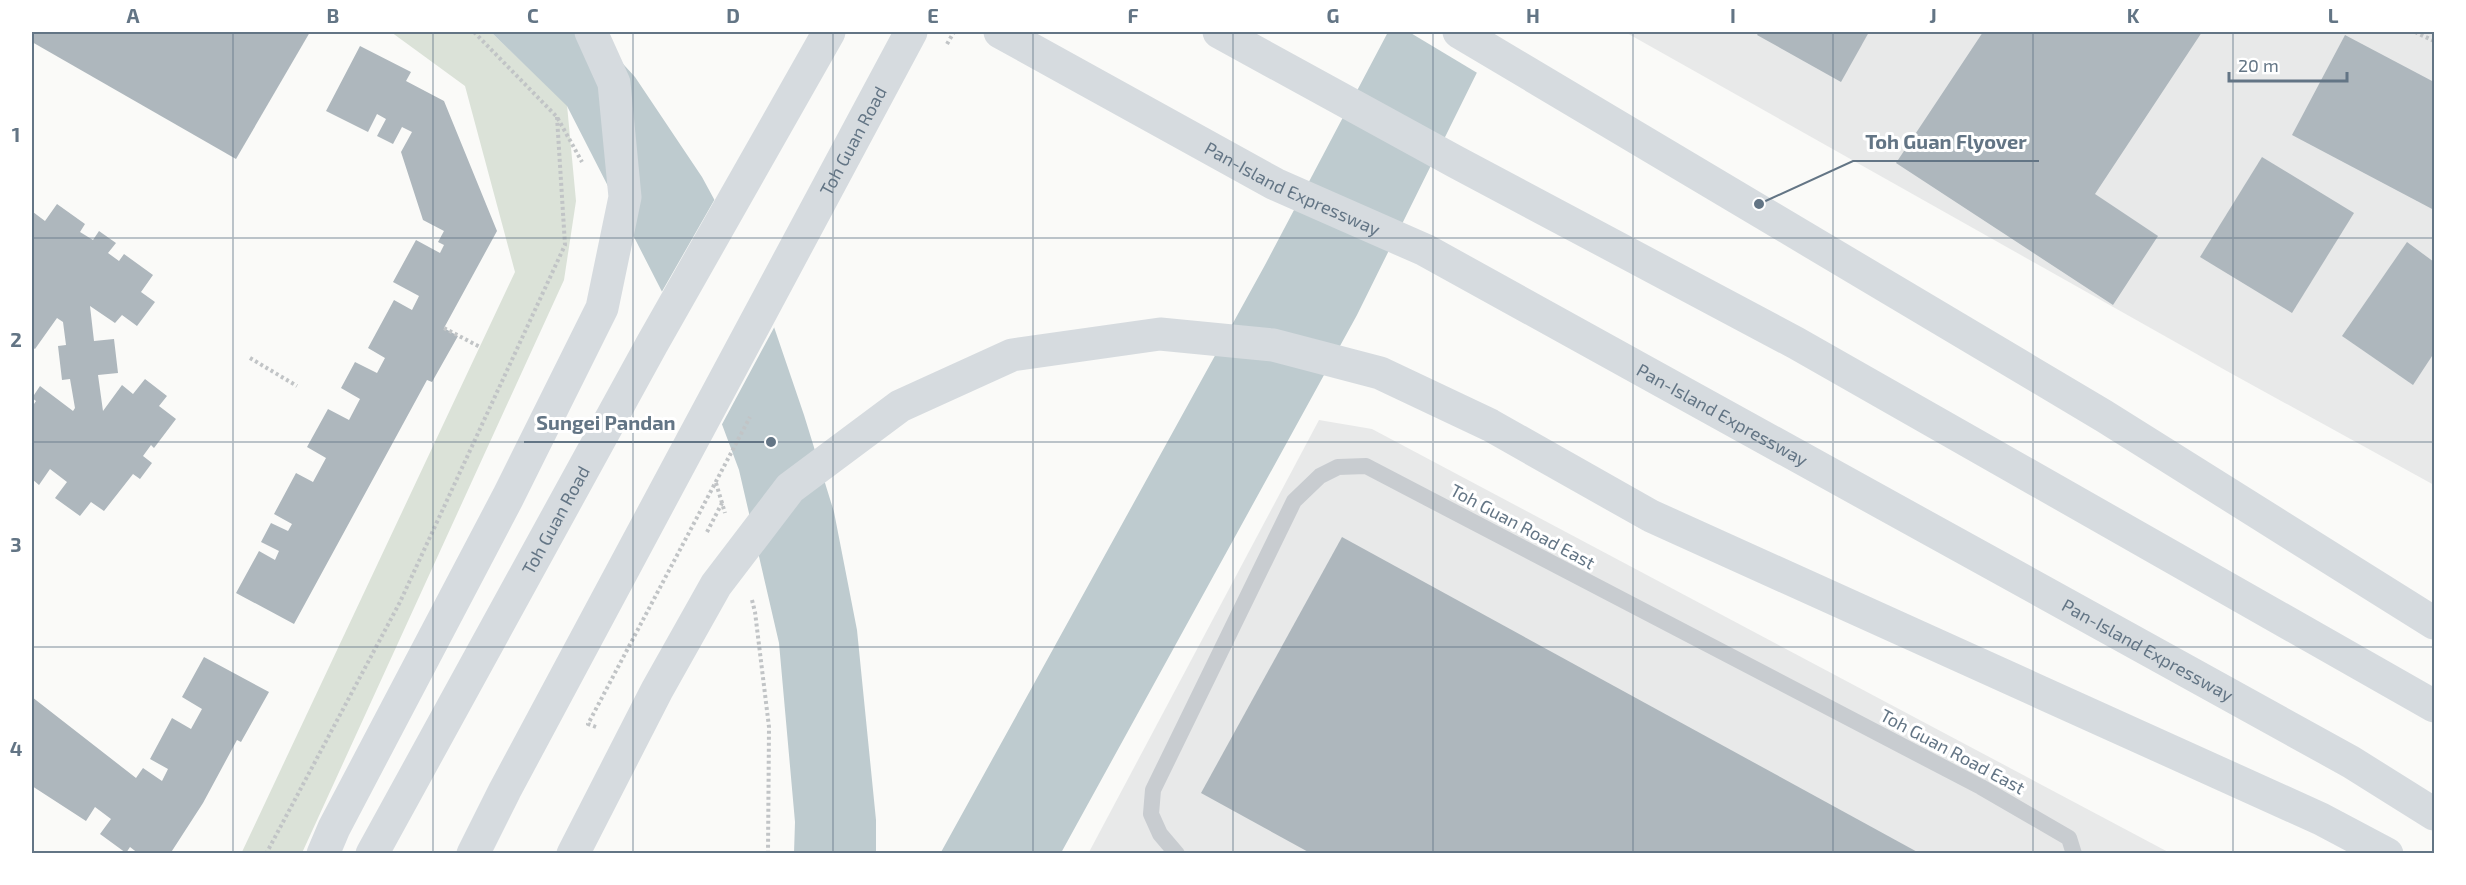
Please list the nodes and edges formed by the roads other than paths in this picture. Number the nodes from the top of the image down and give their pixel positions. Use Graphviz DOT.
graph roads {
  1 [pos="591,32"];
  2 [pos="829,32"];
  3 [pos="911,32"];
  4 [pos="1000,32"];
  5 [pos="1219,32"];
  6 [pos="1459,32"];
  7 [pos="2434,623"];
  8 [pos="2434,706"];
  9 [pos="2434,814"];
  10 [pos="2071,846"];
  11 [pos="323,854"];
  12 [pos="372,854"];
  13 [pos="473,854"];
  14 [pos="573,854"];
  15 [pos="1177,854"];
  16 [pos="2387,854"];
  1 -- 11 [label="main road"];
  2 -- 12 [label="main road, Toh Guan Road"];
  3 -- 13 [label="main road, Toh Guan Road"];
  4 -- 9 [label="main road, Pan-Island Expressway"];
  5 -- 8 [label="main road"];
  6 -- 7 [label="main road"];
  10 -- 15 [label="lane, Toh Guan Road East"];
  14 -- 16 [label="main road"];
}
